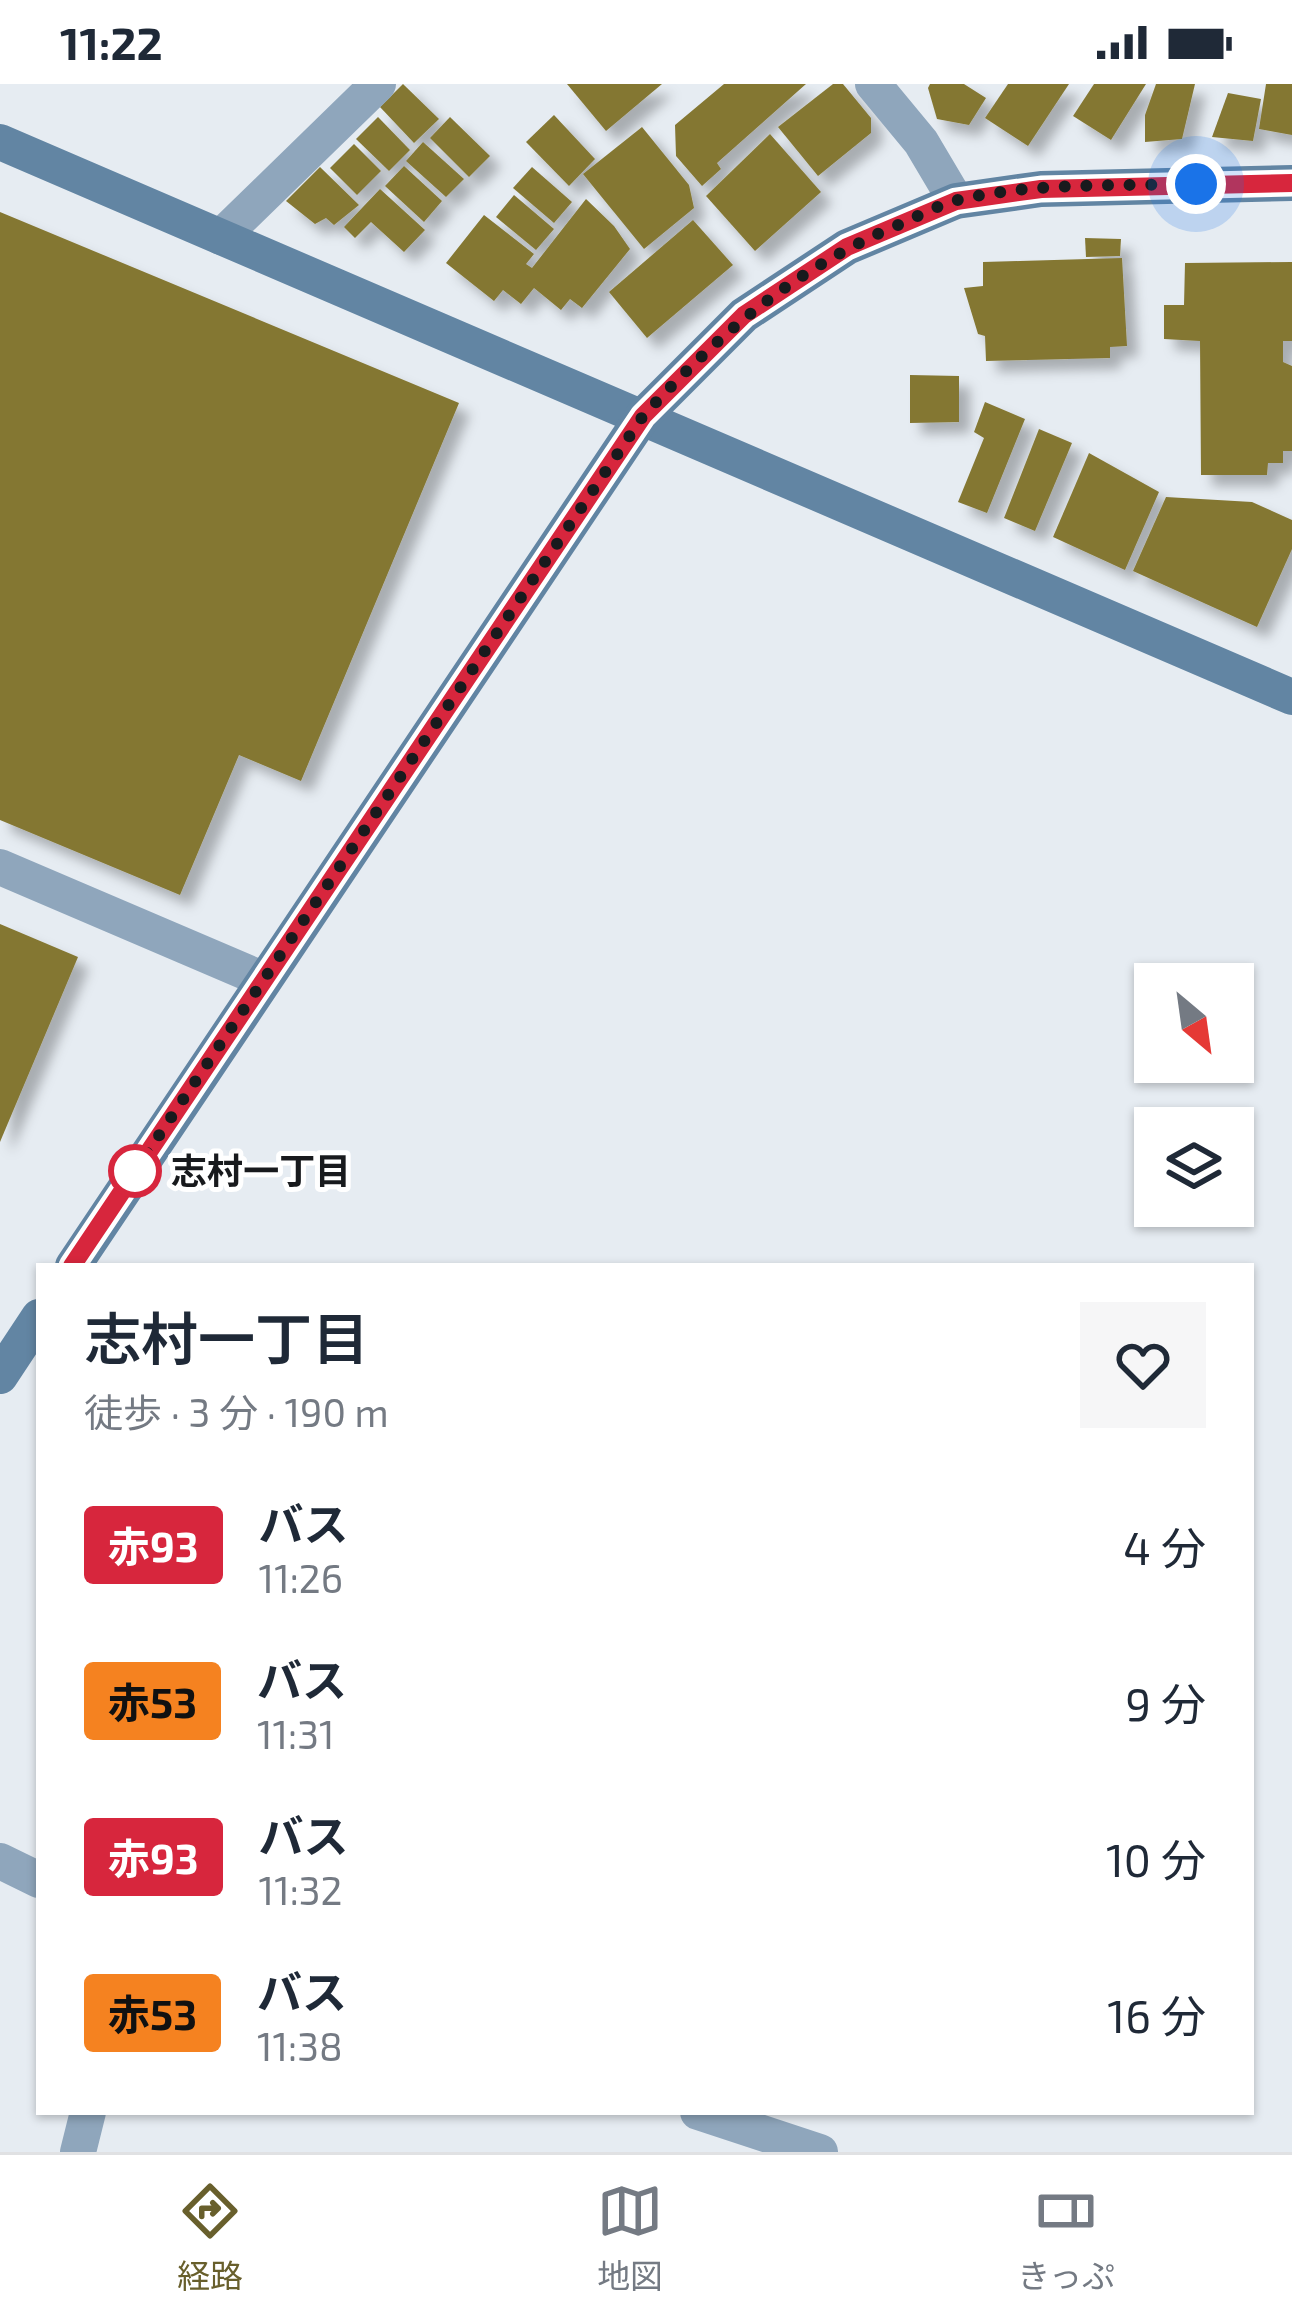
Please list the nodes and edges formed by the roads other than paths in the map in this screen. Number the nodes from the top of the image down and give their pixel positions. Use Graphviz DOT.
graph roads {
  1 [pos="378,84"];
  2 [pos="889,91"];
  3 [pos="0,142"];
  4 [pos="1292,183"];
  5 [pos="956,201"];
  6 [pos="221,237"];
  7 [pos="643,416"];
  8 [pos="1292,697"];
  9 [pos="0,867"];
  10 [pos="262,979"];
  11 [pos="75,1263"];
  12 [pos="36,1321"];
  13 [pos="2,1370"];
  14 [pos="0,1861"];
  15 [pos="36,1879"];
  16 [pos="87,2115"];
  17 [pos="707,2115"];
  18 [pos="78,2152"];
  19 [pos="820,2152"];
  1 -- 6 [label="street"];
  2 -- 5 [label="street"];
  3 -- 6 [label="main road"];
  4 -- 5 [label="main road"];
  5 -- 7 [label="main road"];
  6 -- 7 [label="main road"];
  7 -- 8 [label="main road"];
  7 -- 10 [label="main road"];
  9 -- 10 [label="street"];
  10 -- 11 [label="main road"];
  12 -- 13 [label="main road"];
  14 -- 15 [label="street"];
  16 -- 18 [label="street"];
  17 -- 19 [label="street"];
}
